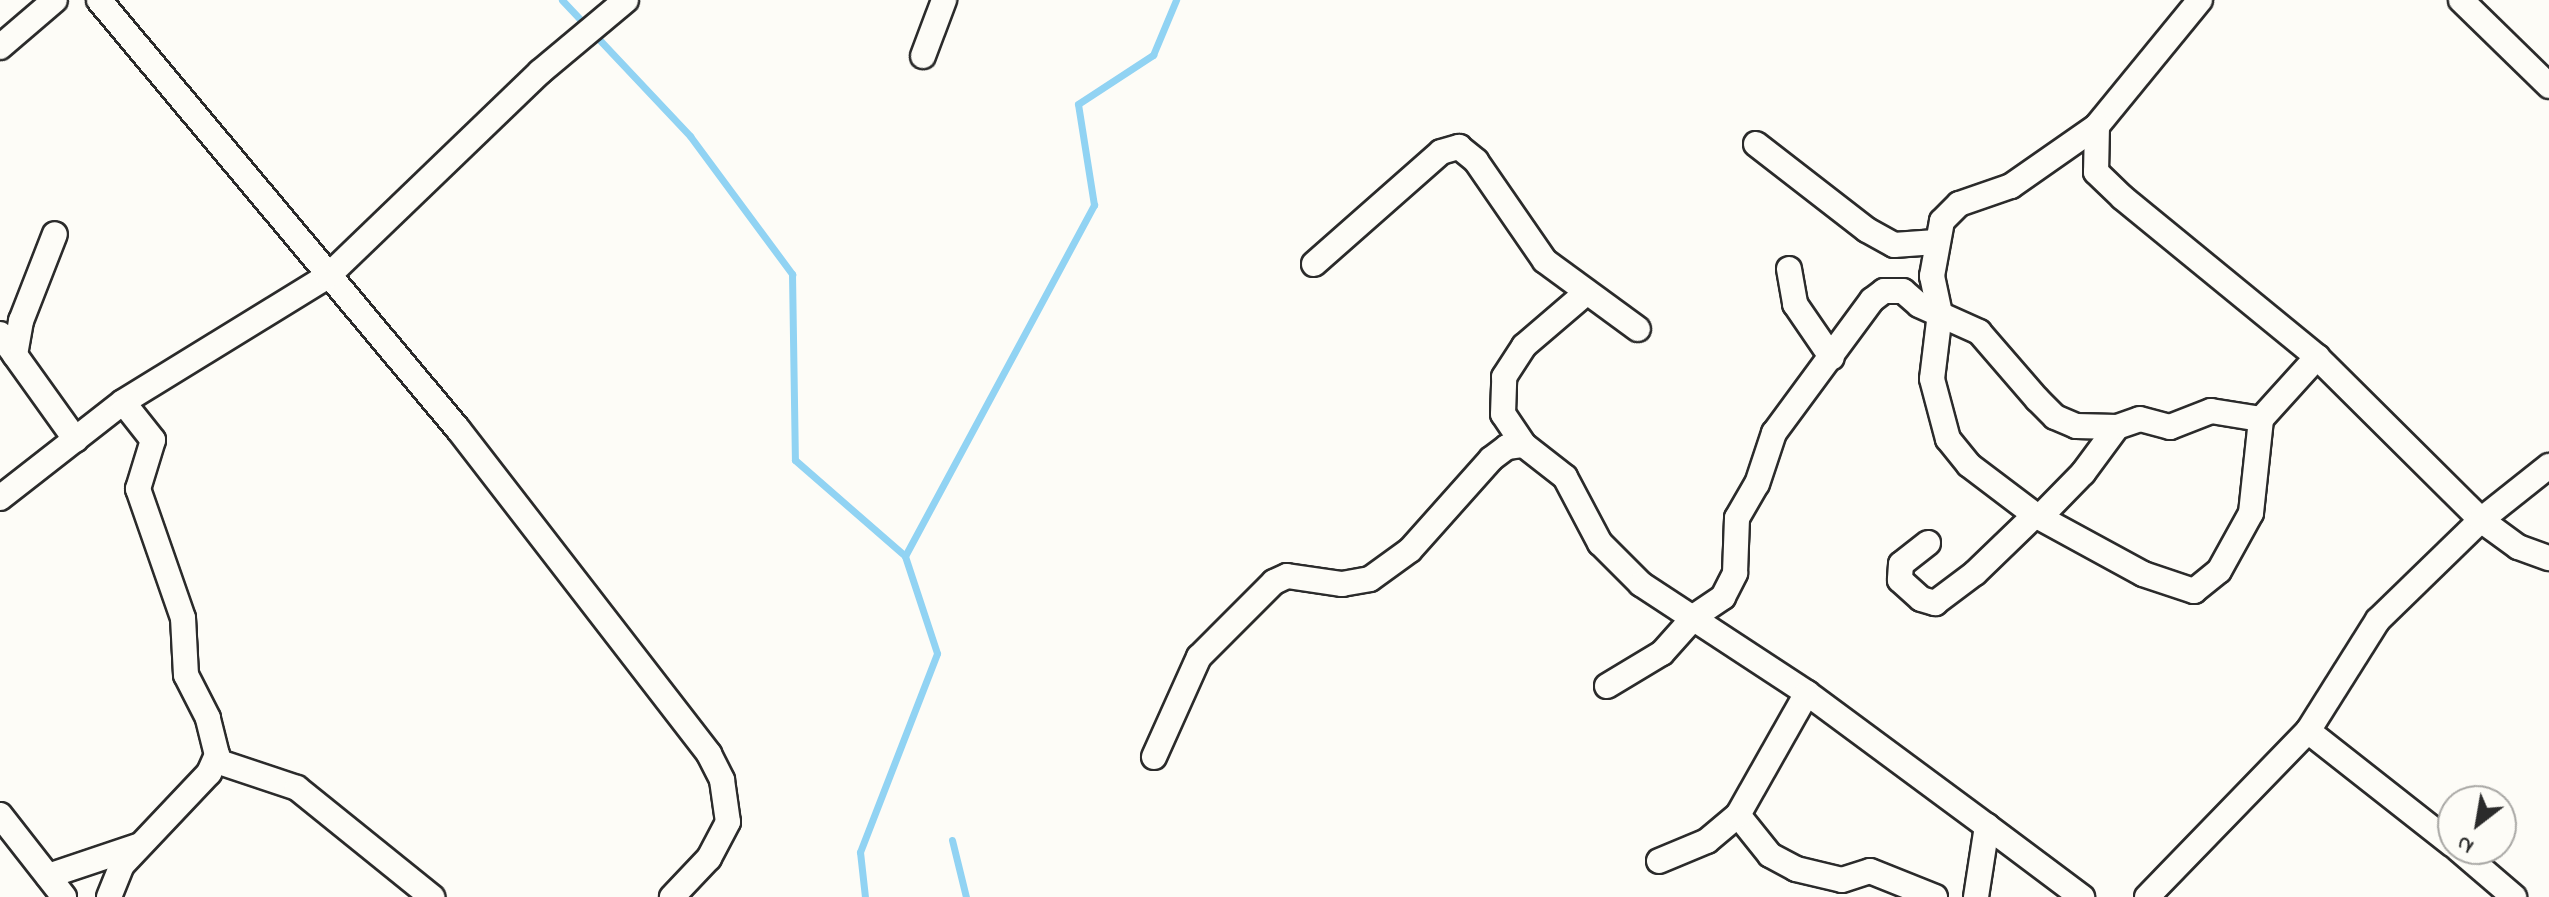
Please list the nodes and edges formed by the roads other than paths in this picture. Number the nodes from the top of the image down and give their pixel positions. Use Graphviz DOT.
graph roads {
  1 [pos="55,0"];
  2 [pos="99,0"];
  3 [pos="944,0"];
  4 [pos="2200,0"];
  5 [pos="2461,0"];
  6 [pos="619,6"];
  7 [pos="0,47"];
  8 [pos="923,56"];
  9 [pos="2549,86"];
  10 [pos="2097,126"];
  11 [pos="1756,144"];
  12 [pos="55,234"];
  13 [pos="1936,242"];
  14 [pos="1314,264"];
  15 [pos="1789,269"];
  16 [pos="328,276"];
  17 [pos="1586,293"];
  18 [pos="1940,313"];
  19 [pos="1638,329"];
  20 [pos="0,334"];
  21 [pos="15,355"];
  22 [pos="2317,357"];
  23 [pos="1832,358"];
  24 [pos="123,402"];
  25 [pos="2261,419"];
  26 [pos="2117,427"];
  27 [pos="76,440"];
  28 [pos="1524,445"];
  29 [pos="2549,466"];
  30 [pos="0,498"];
  31 [pos="2037,516"];
  32 [pos="2481,520"];
  33 [pos="1928,543"];
  34 [pos="2549,558"];
  35 [pos="1695,616"];
  36 [pos="1607,686"];
  37 [pos="1807,693"];
  38 [pos="2308,731"];
  39 [pos="1154,757"];
  40 [pos="216,761"];
  41 [pos="0,815"];
  42 [pos="1738,815"];
  43 [pos="1987,826"];
  44 [pos="2437,832"];
  45 [pos="143,843"];
  46 [pos="1659,861"];
  47 [pos="2477,865"];
  48 [pos="48,876"];
  49 [pos="428,895"];
  50 [pos="64,897"];
  51 [pos="109,897"];
  52 [pos="672,897"];
  53 [pos="1935,897"];
  54 [pos="1976,897"];
  55 [pos="2082,897"];
  56 [pos="2147,897"];
  57 [pos="2514,897"];
  1 -- 7 [label="street"];
  2 -- 16 [label="street"];
  3 -- 8 [label="street"];
  4 -- 10 [label="street"];
  5 -- 9 [label="street"];
  6 -- 16 [label="street"];
  10 -- 13 [label="street"];
  10 -- 22 [label="street"];
  11 -- 13 [label="street"];
  12 -- 21 [label="street"];
  13 -- 18 [label="street"];
  14 -- 17 [label="street"];
  15 -- 23 [label="street"];
  16 -- 24 [label="street"];
  16 -- 52 [label="street"];
  17 -- 19 [label="street"];
  17 -- 28 [label="street"];
  18 -- 23 [label="street"];
  18 -- 26 [label="street"];
  18 -- 31 [label="street"];
  20 -- 21 [label="street"];
  21 -- 27 [label="street"];
  22 -- 25 [label="street"];
  22 -- 32 [label="street"];
  23 -- 35 [label="street"];
  24 -- 27 [label="street"];
  24 -- 40 [label="street"];
  25 -- 26 [label="street"];
  25 -- 31 [label="street"];
  26 -- 31 [label="street"];
  27 -- 30 [label="street"];
  28 -- 35 [label="street"];
  28 -- 39 [label="street"];
  29 -- 32 [label="street"];
  31 -- 33 [label="street"];
  32 -- 34 [label="street"];
  32 -- 38 [label="street"];
  35 -- 36 [label="street"];
  35 -- 37 [label="street"];
  37 -- 42 [label="street"];
  37 -- 43 [label="street"];
  38 -- 44 [label="street"];
  38 -- 56 [label="street"];
  40 -- 45 [label="street"];
  40 -- 49 [label="street"];
  41 -- 48 [label="street"];
  42 -- 46 [label="street"];
  42 -- 53 [label="street"];
  43 -- 54 [label="street"];
  43 -- 55 [label="street"];
  45 -- 48 [label="street"];
  45 -- 51 [label="street"];
  47 -- 57 [label="street"];
  48 -- 50 [label="street"];
}
